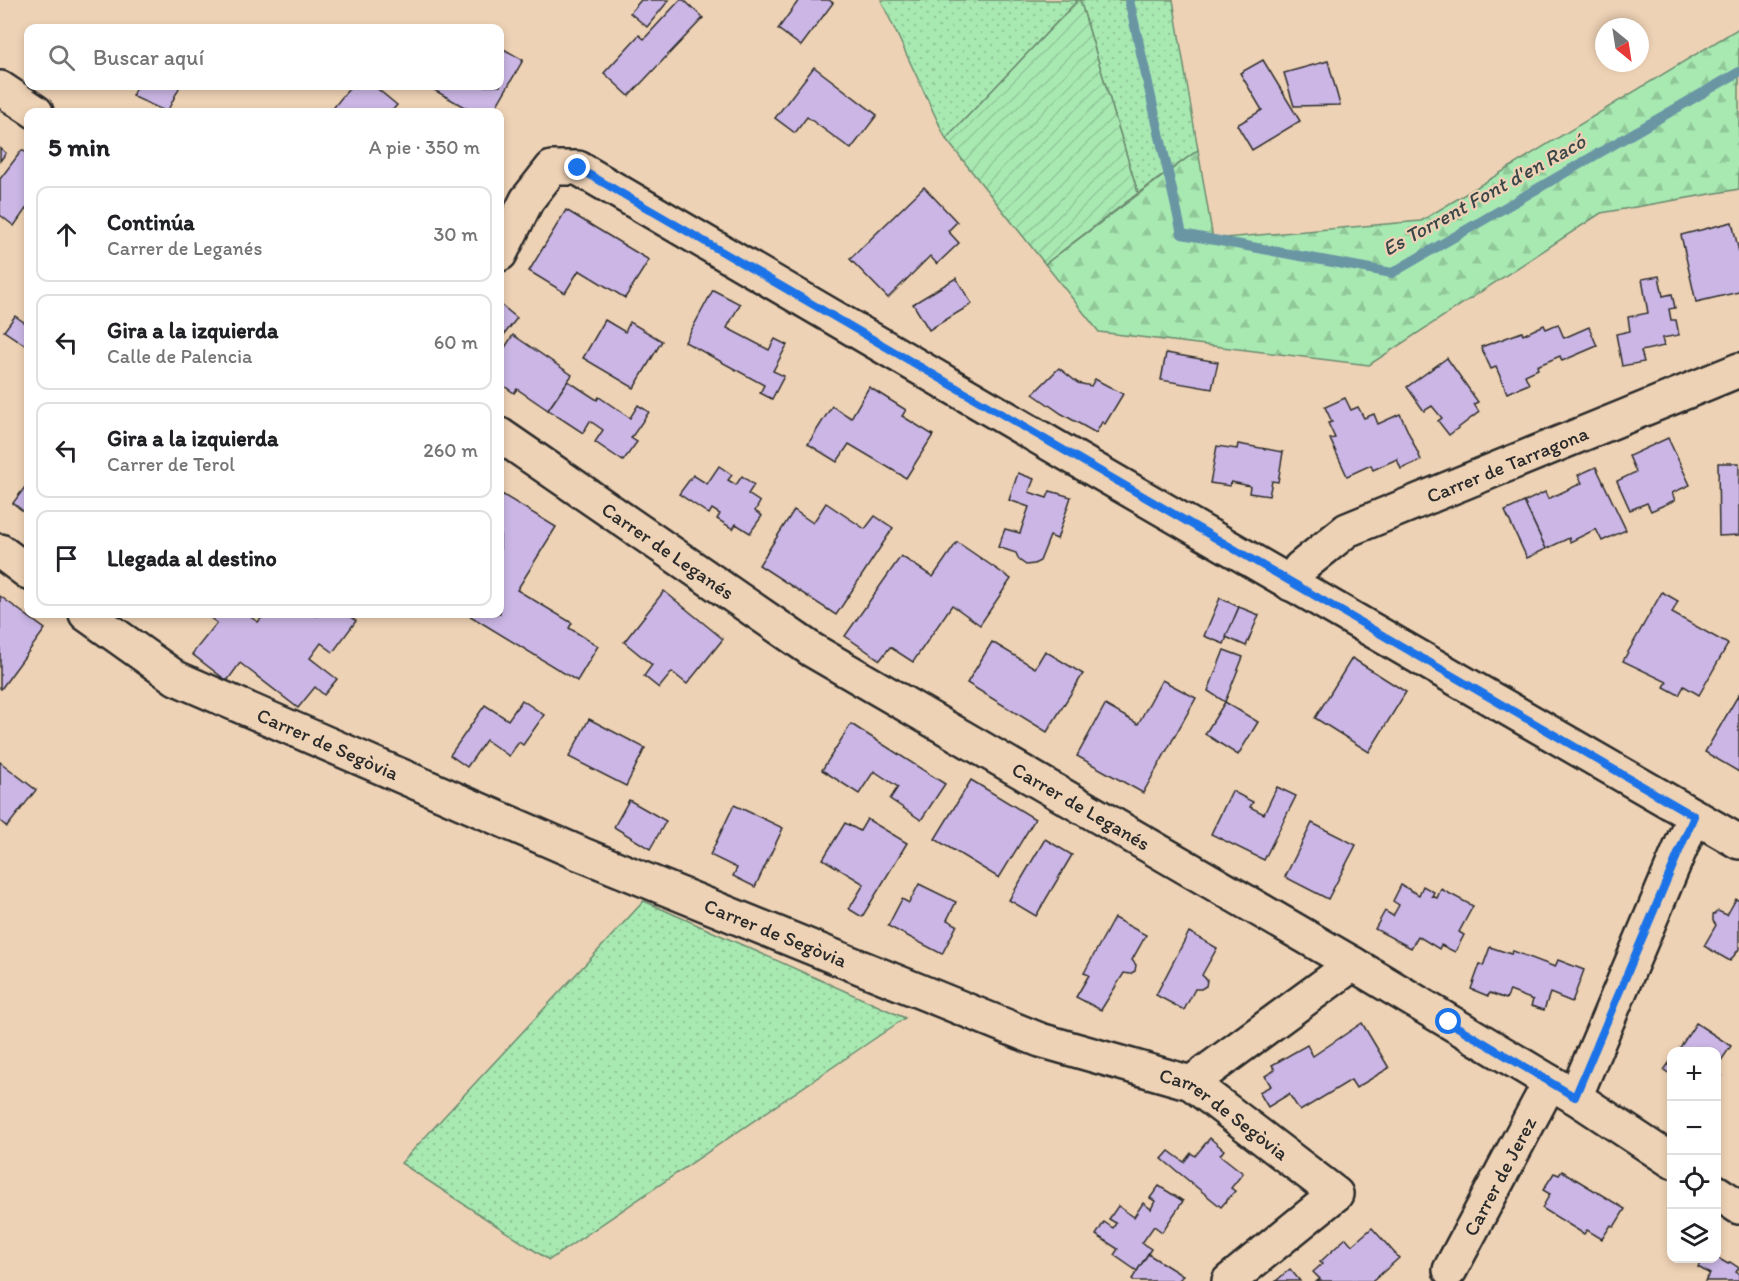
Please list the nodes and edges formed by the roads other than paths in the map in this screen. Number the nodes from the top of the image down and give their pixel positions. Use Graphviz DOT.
graph roads {
  1 [pos="0,88"];
  2 [pos="30,108"];
  3 [pos="504,246"];
  4 [pos="1739,370"];
  5 [pos="504,438"];
  6 [pos="0,551"];
  7 [pos="24,569"];
  8 [pos="1291,584"];
  9 [pos="92,618"];
  10 [pos="1694,816"];
  11 [pos="1739,842"];
  12 [pos="1353,964"];
  13 [pos="1191,1083"];
  14 [pos="1562,1089"];
  15 [pos="1667,1158"];
  16 [pos="1721,1195"];
  17 [pos="1739,1207"];
  18 [pos="1450,1270"];
  19 [pos="1229,1281"];
  1 -- 2 [label="street"];
  3 -- 8 [label="street"];
  4 -- 8 [label="street, Carrer de Tarragona"];
  5 -- 12 [label="street, Carrer de Leganés"];
  6 -- 7 [label="street"];
  8 -- 10 [label="street"];
  9 -- 13 [label="street, Carrer de Segòvia"];
  10 -- 11 [label="street"];
  10 -- 14 [label="street, Carrer de Jerez"];
  12 -- 13 [label="street"];
  12 -- 14 [label="street, Carrer de Leganés"];
  13 -- 19 [label="street, Carrer de Segòvia"];
  14 -- 15 [label="street, Carrer de Leganés"];
  14 -- 18 [label="street, Carrer de Jerez"];
  16 -- 17 [label="street"];
}
